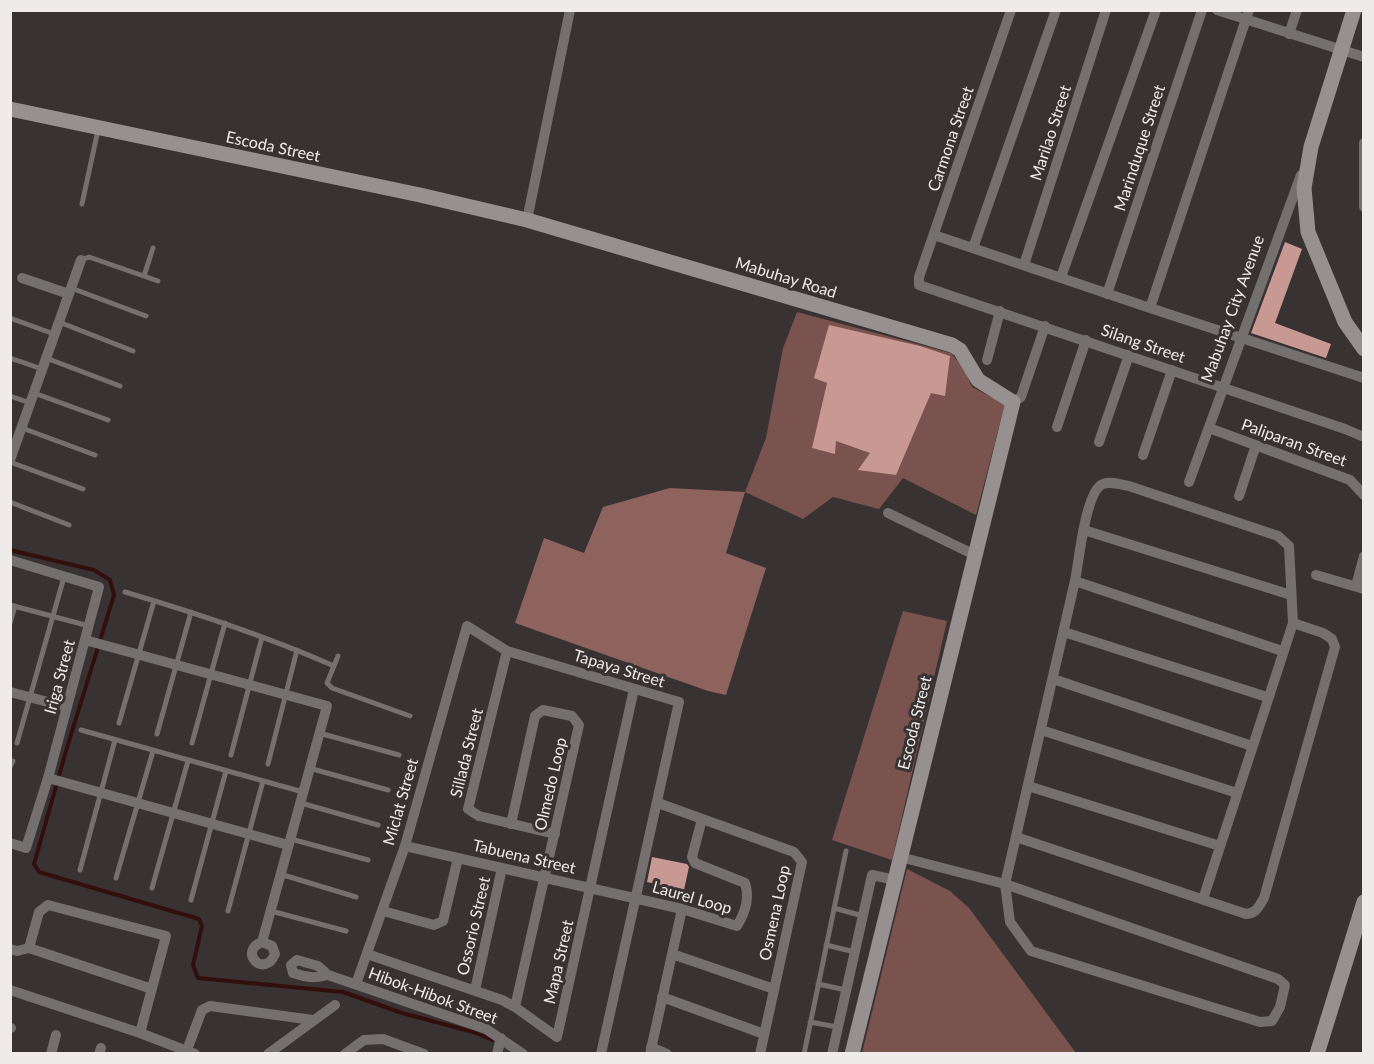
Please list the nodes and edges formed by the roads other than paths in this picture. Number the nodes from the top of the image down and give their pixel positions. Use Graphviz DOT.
graph roads {
  1 [pos="570,10"];
  2 [pos="1011,10"];
  3 [pos="1056,10"];
  4 [pos="1106,10"];
  5 [pos="1156,10"];
  6 [pos="1202,10"];
  7 [pos="1217,10"];
  8 [pos="1297,10"];
  9 [pos="1354,10"];
  10 [pos="1248,15"];
  11 [pos="1289,34"];
  12 [pos="1341,49"];
  13 [pos="1364,57"];
  14 [pos="10,110"];
  15 [pos="98,128"];
  16 [pos="1364,143"];
  17 [pos="1311,147"];
  18 [pos="81,204"];
  19 [pos="1364,207"];
  20 [pos="527,220"];
  21 [pos="934,234"];
  22 [pos="153,248"];
  23 [pos="973,248"];
  24 [pos="81,260"];
  25 [pos="1024,265"];
  26 [pos="144,276"];
  27 [pos="919,277"];
  28 [pos="1061,277"];
  29 [pos="22,278"];
  30 [pos="158,281"];
  31 [pos="70,291"];
  32 [pos="1107,294"];
  33 [pos="1150,308"];
  34 [pos="1000,311"];
  35 [pos="146,316"];
  36 [pos="10,318"];
  37 [pos="59,322"];
  38 [pos="1045,326"];
  39 [pos="55,334"];
  40 [pos="1242,338"];
  41 [pos="1086,340"];
  42 [pos="1364,349"];
  43 [pos="133,351"];
  44 [pos="1129,355"];
  45 [pos="10,358"];
  46 [pos="987,360"];
  47 [pos="44,364"];
  48 [pos="1172,370"];
  49 [pos="1364,378"];
  50 [pos="120,386"];
  51 [pos="1224,388"];
  52 [pos="10,396"];
  53 [pos="32,398"];
  54 [pos="1013,402"];
  55 [pos="108,420"];
  56 [pos="1057,427"];
  57 [pos="1209,428"];
  58 [pos="17,434"];
  59 [pos="1364,437"];
  60 [pos="1099,442"];
  61 [pos="1256,445"];
  62 [pos="95,455"];
  63 [pos="1143,455"];
  64 [pos="10,461"];
  65 [pos="1189,482"];
  66 [pos="83,489"];
  67 [pos="1364,495"];
  68 [pos="1239,496"];
  69 [pos="10,502"];
  70 [pos="888,513"];
  71 [pos="69,525"];
  72 [pos="1084,530"];
  73 [pos="975,555"];
  74 [pos="1364,556"];
  75 [pos="10,560"];
  76 [pos="1316,575"];
  77 [pos="64,576"];
  78 [pos="1075,581"];
  79 [pos="1360,588"];
  80 [pos="125,592"];
  81 [pos="1291,595"];
  82 [pos="154,601"];
  83 [pos="13,606"];
  84 [pos="191,612"];
  85 [pos="53,616"];
  86 [pos="10,623"];
  87 [pos="225,623"];
  88 [pos="1293,623"];
  89 [pos="89,626"];
  90 [pos="467,626"];
  91 [pos="1064,632"];
  92 [pos="262,637"];
  93 [pos="85,640"];
  94 [pos="297,650"];
  95 [pos="507,651"];
  96 [pos="1282,651"];
  97 [pos="139,655"];
  98 [pos="338,656"];
  99 [pos="176,665"];
  100 [pos="334,666"];
  101 [pos="211,675"];
  102 [pos="1053,679"];
  103 [pos="250,685"];
  104 [pos="634,689"];
  105 [pos="10,692"];
  106 [pos="286,695"];
  107 [pos="1267,697"];
  108 [pos="30,698"];
  109 [pos="67,707"];
  110 [pos="410,716"];
  111 [pos="119,723"];
  112 [pos="81,730"];
  113 [pos="1041,730"];
  114 [pos="319,733"];
  115 [pos="157,734"];
  116 [pos="115,740"];
  117 [pos="17,743"];
  118 [pos="192,743"];
  119 [pos="1252,746"];
  120 [pos="153,751"];
  121 [pos="231,755"];
  122 [pos="399,755"];
  123 [pos="188,760"];
  124 [pos="10,761"];
  125 [pos="268,764"];
  126 [pos="10,767"];
  127 [pos="309,768"];
  128 [pos="226,771"];
  129 [pos="48,778"];
  130 [pos="263,781"];
  131 [pos="1028,786"];
  132 [pos="388,790"];
  133 [pos="1237,792"];
  134 [pos="101,793"];
  135 [pos="301,797"];
  136 [pos="658,802"];
  137 [pos="138,803"];
  138 [pos="174,813"];
  139 [pos="702,819"];
  140 [pos="212,824"];
  141 [pos="511,824"];
  142 [pos="378,825"];
  143 [pos="249,834"];
  144 [pos="555,834"];
  145 [pos="1016,837"];
  146 [pos="289,842"];
  147 [pos="10,843"];
  148 [pos="405,846"];
  149 [pos="1220,846"];
  150 [pos="846,851"];
  151 [pos="900,857"];
  152 [pos="458,858"];
  153 [pos="368,860"];
  154 [pos="502,868"];
  155 [pos="80,870"];
  156 [pos="280,874"];
  157 [pos="545,877"];
  158 [pos="116,878"];
  159 [pos="895,880"];
  160 [pos="1005,884"];
  161 [pos="152,888"];
  162 [pos="591,888"];
  163 [pos="357,897"];
  164 [pos="637,898"];
  165 [pos="1203,899"];
  166 [pos="191,900"];
  167 [pos="1364,902"];
  168 [pos="834,908"];
  169 [pos="682,909"];
  170 [pos="228,911"];
  171 [pos="271,911"];
  172 [pos="383,911"];
  173 [pos="863,916"];
  174 [pos="346,931"];
  175 [pos="262,942"];
  176 [pos="826,945"];
  177 [pos="28,948"];
  178 [pos="10,949"];
  179 [pos="855,952"];
  180 [pos="367,954"];
  181 [pos="672,954"];
  182 [pos="273,959"];
  183 [pos="356,984"];
  184 [pos="818,984"];
  185 [pos="152,989"];
  186 [pos="774,989"];
  187 [pos="10,990"];
  188 [pos="475,990"];
  189 [pos="846,990"];
  190 [pos="662,997"];
  191 [pos="335,1005"];
  192 [pos="515,1007"];
  193 [pos="313,1020"];
  194 [pos="810,1022"];
  195 [pos="837,1027"];
  196 [pos="140,1033"];
  197 [pos="764,1034"];
  198 [pos="56,1035"];
  199 [pos="501,1038"];
  200 [pos="651,1050"];
  201 [pos="191,1052"];
  202 [pos="51,1053"];
  203 [pos="268,1053"];
  204 [pos="345,1053"];
  205 [pos="424,1053"];
  206 [pos="497,1053"];
  207 [pos="523,1053"];
  208 [pos="601,1053"];
  209 [pos="667,1053"];
  210 [pos="760,1053"];
  211 [pos="804,1053"];
  212 [pos="832,1053"];
  213 [pos="852,1053"];
  214 [pos="1317,1053"];
  1 -- 20 [label="street"];
  2 -- 21 [label="street, Carmona Street"];
  3 -- 23 [label="street"];
  4 -- 25 [label="street, Marilao Street"];
  5 -- 28 [label="street"];
  6 -- 32 [label="street, Marinduque Street"];
  7 -- 10 [label="street"];
  8 -- 11 [label="street"];
  9 -- 12 [label="street, Mabuhay City Avenue"];
  10 -- 11 [label="street"];
  10 -- 33 [label="street"];
  11 -- 12 [label="street"];
  12 -- 13 [label="street"];
  12 -- 17 [label="street, Mabuhay City Avenue"];
  14 -- 15 [label="street, Escoda Street"];
  15 -- 18 [label="lane"];
  15 -- 20 [label="street, Escoda Street"];
  16 -- 19 [label="street"];
  17 -- 40 [label="street, Mabuhay City Avenue"];
  17 -- 42 [label="street, Mabuhay City Avenue"];
  20 -- 54 [label="street, Mabuhay Road"];
  21 -- 23 [label="street"];
  21 -- 27 [label="street, Carmona Street"];
  22 -- 26 [label="lane"];
  23 -- 25 [label="street"];
  24 -- 26 [label="lane"];
  24 -- 31 [label="street"];
  25 -- 28 [label="street"];
  26 -- 30 [label="lane"];
  27 -- 34 [label="street, Silang Street"];
  28 -- 32 [label="street"];
  29 -- 31 [label="street"];
  31 -- 35 [label="lane"];
  31 -- 37 [label="street"];
  32 -- 33 [label="street"];
  33 -- 40 [label="street"];
  34 -- 38 [label="street, Silang Street"];
  34 -- 46 [label="street"];
  36 -- 39 [label="lane"];
  37 -- 39 [label="street"];
  37 -- 43 [label="lane"];
  38 -- 41 [label="street, Silang Street"];
  38 -- 54 [label="street"];
  39 -- 47 [label="street"];
  40 -- 49 [label="street"];
  40 -- 51 [label="street, Mabuhay City Avenue"];
  41 -- 44 [label="street, Silang Street"];
  41 -- 56 [label="street"];
  44 -- 48 [label="street, Silang Street"];
  44 -- 60 [label="street"];
  45 -- 47 [label="lane"];
  47 -- 50 [label="lane"];
  47 -- 53 [label="street"];
  48 -- 51 [label="street, Silang Street"];
  48 -- 63 [label="street"];
  51 -- 57 [label="street, Mabuhay City Avenue"];
  51 -- 59 [label="street, Silang Street"];
  52 -- 53 [label="lane"];
  53 -- 55 [label="lane"];
  53 -- 58 [label="street"];
  54 -- 73 [label="street, Escoda Street"];
  57 -- 61 [label="street, Paliparan Street"];
  57 -- 65 [label="street, Mabuhay City Avenue"];
  58 -- 62 [label="lane"];
  58 -- 64 [label="street"];
  61 -- 67 [label="street, Paliparan Street"];
  61 -- 68 [label="street"];
  64 -- 66 [label="lane"];
  69 -- 71 [label="lane"];
  70 -- 73 [label="street"];
  72 -- 78 [label="street"];
  72 -- 81 [label="street"];
  72 -- 81 [label="street"];
  73 -- 151 [label="street, Escoda Street"];
  74 -- 79 [label="street"];
  75 -- 77 [label="street, Iriga Street"];
  76 -- 79 [label="street"];
  77 -- 85 [label="lane"];
  77 -- 89 [label="street, Iriga Street"];
  78 -- 91 [label="street"];
  78 -- 96 [label="street"];
  80 -- 82 [label="lane"];
  81 -- 88 [label="street"];
  82 -- 84 [label="lane"];
  82 -- 97 [label="lane"];
  83 -- 85 [label="lane"];
  83 -- 86 [label="lane"];
  84 -- 87 [label="lane"];
  84 -- 99 [label="lane"];
  85 -- 89 [label="lane"];
  85 -- 108 [label="lane"];
  87 -- 92 [label="lane"];
  87 -- 101 [label="lane"];
  88 -- 96 [label="street"];
  88 -- 165 [label="street"];
  89 -- 93 [label="street, Iriga Street"];
  90 -- 95 [label="street, Tapaya Street"];
  90 -- 148 [label="street, Miclat Street"];
  91 -- 102 [label="street"];
  91 -- 107 [label="street"];
  92 -- 94 [label="lane"];
  92 -- 103 [label="lane"];
  93 -- 97 [label="street"];
  93 -- 109 [label="street, Iriga Street"];
  94 -- 100 [label="lane"];
  94 -- 106 [label="lane"];
  95 -- 104 [label="street, Tapaya Street"];
  95 -- 141 [label="street, Sillada Street"];
  96 -- 107 [label="street"];
  97 -- 99 [label="street"];
  97 -- 111 [label="lane"];
  98 -- 100 [label="lane"];
  99 -- 101 [label="street"];
  99 -- 115 [label="lane"];
  100 -- 110 [label="lane"];
  101 -- 103 [label="street"];
  101 -- 118 [label="lane"];
  102 -- 113 [label="street"];
  102 -- 119 [label="street"];
  103 -- 106 [label="street"];
  103 -- 121 [label="lane"];
  104 -- 136 [label="street, Tapaya Street"];
  104 -- 162 [label="street, Mapa Street"];
  105 -- 108 [label="street"];
  106 -- 114 [label="street"];
  106 -- 125 [label="lane"];
  107 -- 119 [label="street"];
  108 -- 109 [label="street"];
  108 -- 117 [label="lane"];
  109 -- 129 [label="street, Iriga Street"];
  112 -- 116 [label="lane"];
  113 -- 131 [label="street"];
  113 -- 133 [label="street"];
  114 -- 122 [label="lane"];
  114 -- 127 [label="street"];
  116 -- 120 [label="lane"];
  116 -- 134 [label="lane"];
  119 -- 133 [label="street"];
  120 -- 123 [label="lane"];
  120 -- 137 [label="lane"];
  123 -- 128 [label="lane"];
  123 -- 138 [label="lane"];
  124 -- 126 [label="lane"];
  127 -- 132 [label="lane"];
  127 -- 135 [label="street"];
  128 -- 130 [label="lane"];
  128 -- 140 [label="lane"];
  129 -- 134 [label="street"];
  129 -- 147 [label="street, Iriga Street"];
  130 -- 135 [label="lane"];
  130 -- 143 [label="lane"];
  131 -- 145 [label="street"];
  131 -- 149 [label="street"];
  133 -- 149 [label="street"];
  134 -- 137 [label="street"];
  134 -- 155 [label="lane"];
  135 -- 142 [label="lane"];
  135 -- 146 [label="street"];
  136 -- 139 [label="street, Osmena Loop"];
  136 -- 164 [label="street, Tapaya Street"];
  137 -- 138 [label="street"];
  137 -- 158 [label="lane"];
  138 -- 140 [label="street"];
  138 -- 161 [label="lane"];
  139 -- 169 [label="street, Laurel Loop"];
  139 -- 186 [label="street, Osmena Loop"];
  140 -- 143 [label="street"];
  140 -- 166 [label="lane"];
  141 -- 144 [label="street, Sillada Street"];
  141 -- 144 [label="street, Olmedo Loop"];
  143 -- 146 [label="street"];
  143 -- 170 [label="lane"];
  144 -- 157 [label="street, Olmedo Loop"];
  145 -- 160 [label="street"];
  145 -- 165 [label="street"];
  146 -- 153 [label="lane"];
  146 -- 156 [label="street"];
  148 -- 152 [label="street, Tabuena Street"];
  148 -- 172 [label="street, Miclat Street"];
  149 -- 165 [label="street"];
  150 -- 168 [label="lane"];
  151 -- 159 [label="street, Escoda Street"];
  151 -- 160 [label="street"];
  152 -- 154 [label="street, Tabuena Street"];
  152 -- 172 [label="street"];
  154 -- 157 [label="street, Tabuena Street"];
  154 -- 188 [label="street, Ossorio Street"];
  156 -- 163 [label="lane"];
  156 -- 171 [label="street"];
  157 -- 162 [label="street, Tabuena Street"];
  157 -- 192 [label="street, Olmedo Loop"];
  159 -- 173 [label="street"];
  159 -- 213 [label="street, Escoda Street"];
  160 -- 160 [label="street"];
  162 -- 164 [label="street, Tabuena Street"];
  162 -- 192 [label="street, Mapa Street"];
  164 -- 169 [label="street, Laurel Loop"];
  164 -- 208 [label="street, Tapaya Street"];
  167 -- 214 [label="street"];
  168 -- 173 [label="lane"];
  168 -- 176 [label="lane"];
  169 -- 181 [label="street"];
  171 -- 174 [label="lane"];
  171 -- 175 [label="street"];
  172 -- 180 [label="street, Miclat Street"];
  173 -- 179 [label="street"];
  175 -- 182 [label="street"];
  175 -- 182 [label="street"];
  176 -- 179 [label="lane"];
  176 -- 184 [label="lane"];
  177 -- 178 [label="street"];
  177 -- 185 [label="street"];
  177 -- 185 [label="street"];
  179 -- 189 [label="street"];
  180 -- 183 [label="street, Miclat Street"];
  180 -- 188 [label="street, Mapa Street"];
  181 -- 186 [label="street"];
  181 -- 190 [label="street"];
  182 -- 183 [label="street, Hibok-Hibok Street"];
  183 -- 199 [label="street, Hibok-Hibok Street"];
  184 -- 189 [label="lane"];
  184 -- 194 [label="lane"];
  185 -- 196 [label="street"];
  186 -- 197 [label="street, Osmena Loop"];
  187 -- 196 [label="street"];
  188 -- 192 [label="street, Mapa Street"];
  189 -- 195 [label="street"];
  190 -- 197 [label="street"];
  190 -- 200 [label="street"];
  191 -- 193 [label="street"];
  193 -- 201 [label="street"];
  193 -- 203 [label="street"];
  194 -- 195 [label="lane"];
  194 -- 211 [label="lane"];
  195 -- 212 [label="street"];
  196 -- 201 [label="street"];
  197 -- 210 [label="street, Osmena Loop"];
  198 -- 202 [label="street"];
  199 -- 206 [label="street"];
  199 -- 207 [label="street, Hibok-Hibok Street"];
  200 -- 209 [label="street"];
  204 -- 205 [label="street"];
}
